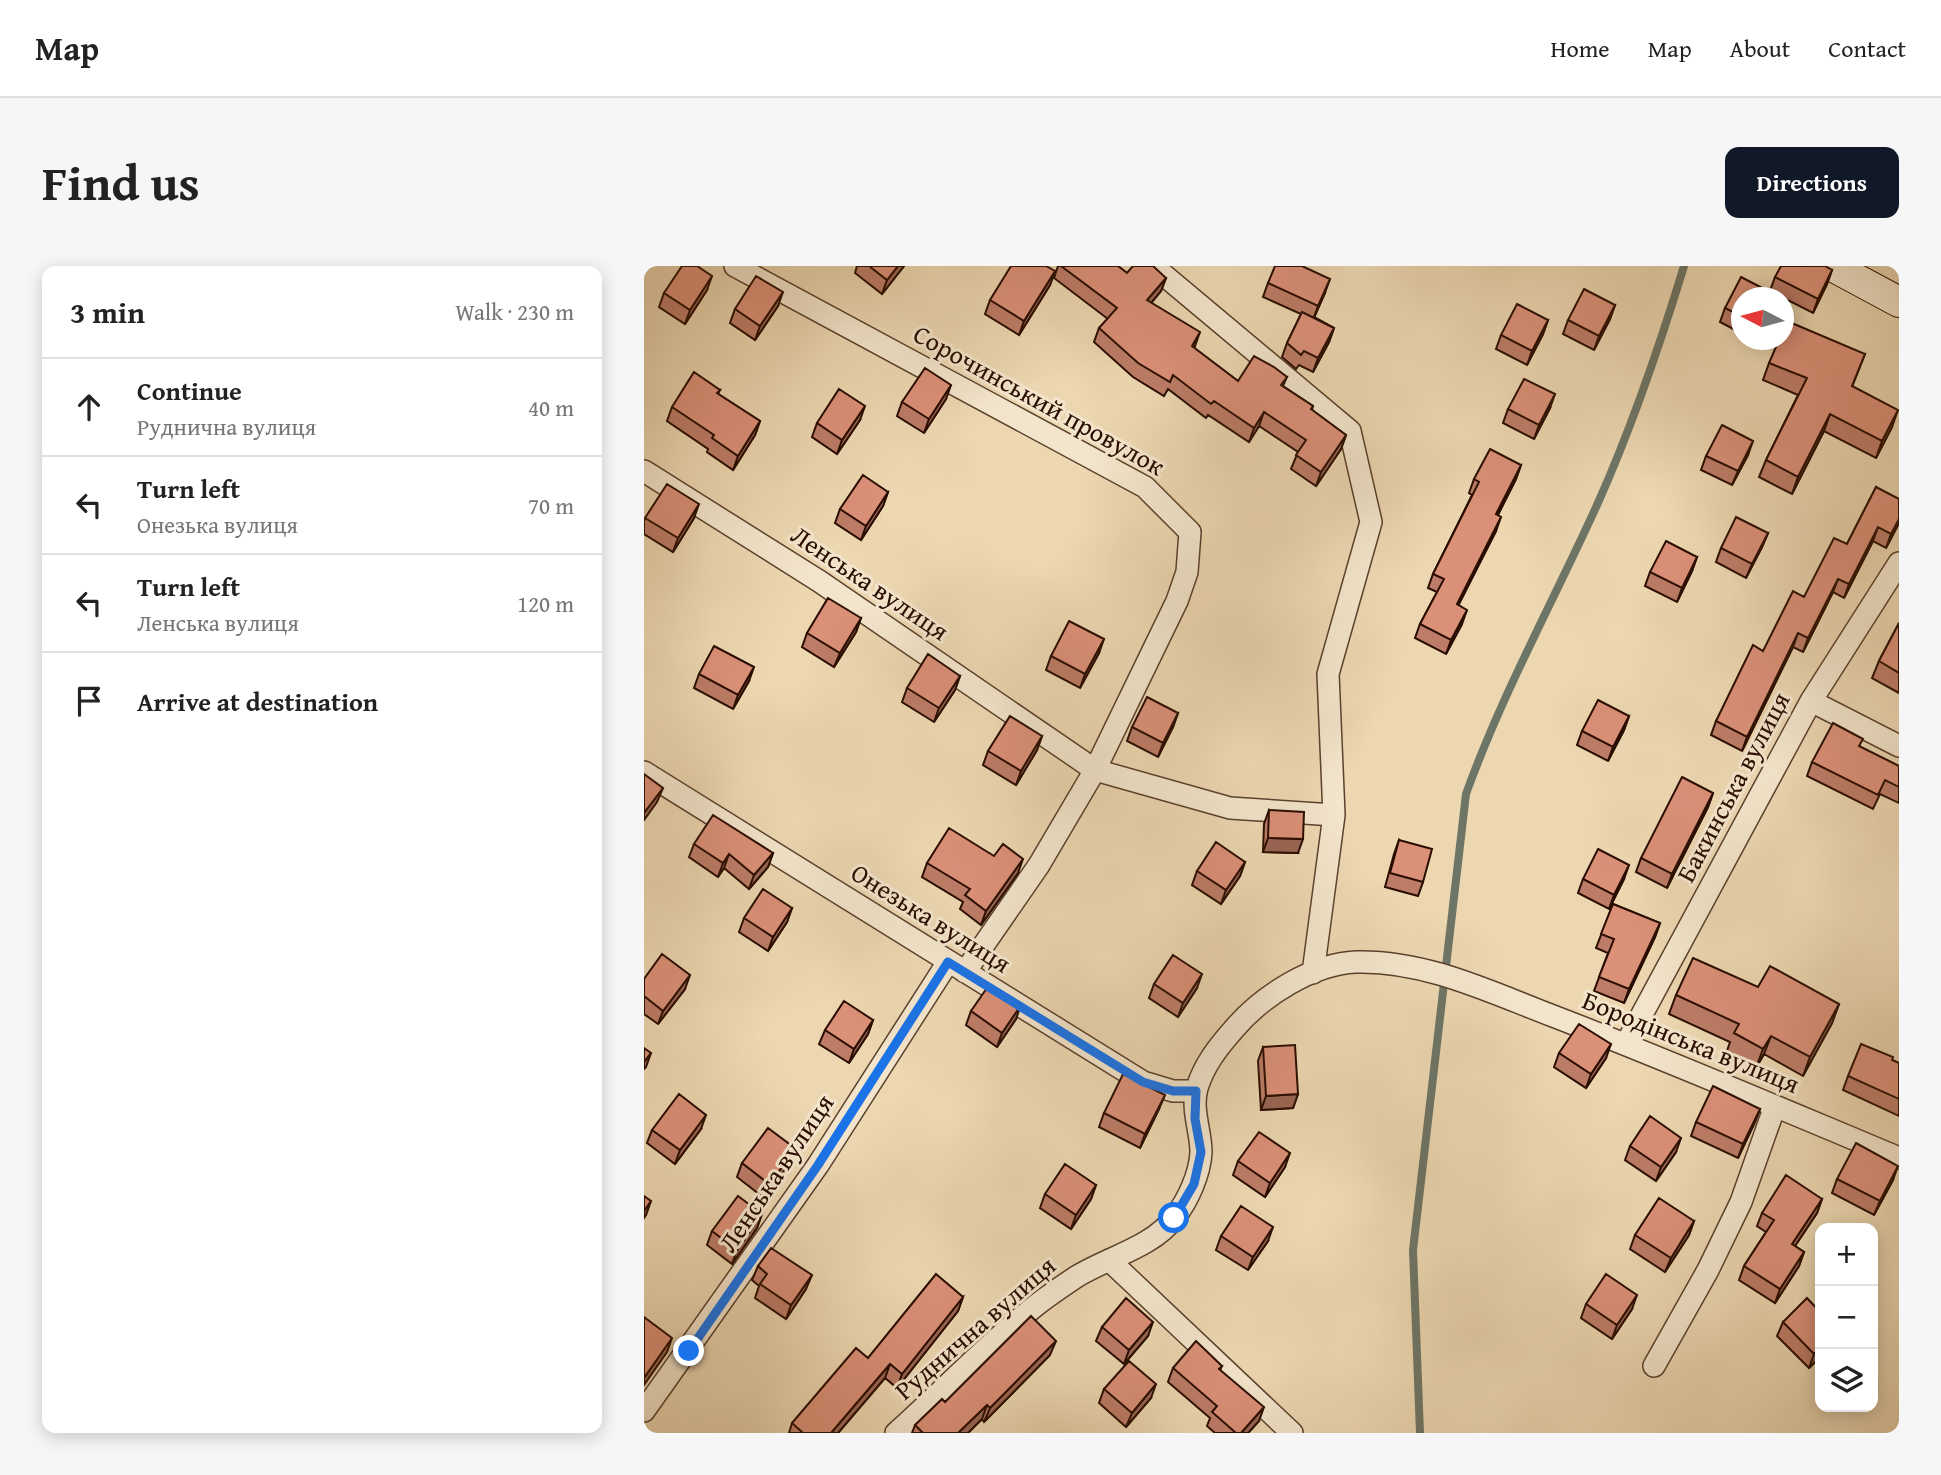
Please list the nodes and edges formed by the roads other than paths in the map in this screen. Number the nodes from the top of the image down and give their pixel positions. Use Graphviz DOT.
graph roads {
  1 [pos="735,266"];
  2 [pos="1153,266"];
  3 [pos="1832,266"];
  4 [pos="1899,302"];
  5 [pos="644,471"];
  6 [pos="1899,563"];
  7 [pos="1811,701"];
  8 [pos="1899,746"];
  9 [pos="1095,770"];
  10 [pos="644,772"];
  11 [pos="1334,815"];
  12 [pos="956,967"];
  13 [pos="1414,967"];
  14 [pos="1313,972"];
  15 [pos="1626,1044"];
  16 [pos="1196,1091"];
  17 [pos="1774,1106"];
  18 [pos="1899,1158"];
  19 [pos="1109,1260"];
  20 [pos="667,1335"];
  21 [pos="689,1351"];
  22 [pos="1654,1366"];
  23 [pos="644,1411"];
  24 [pos="896,1433"];
  25 [pos="1292,1433"];
  1 -- 9 [label="street, Сорочинський провулок"];
  2 -- 11 [label="street"];
  3 -- 4 [label="street"];
  5 -- 9 [label="street, Ленська вулиця"];
  6 -- 7 [label="street, Бакинська вулиця"];
  7 -- 8 [label="street"];
  7 -- 15 [label="street, Бакинська вулиця"];
  9 -- 11 [label="street, Ленська вулиця"];
  9 -- 12 [label="street, Ленська вулиця"];
  10 -- 12 [label="street, Онезька вулиця"];
  11 -- 14 [label="street"];
  12 -- 16 [label="street, Онезька вулиця"];
  12 -- 21 [label="street, Ленська вулиця"];
  13 -- 14 [label="street, Руднична вулиця"];
  13 -- 15 [label="street, Бородінська вулиця"];
  14 -- 16 [label="street, Руднична вулиця"];
  15 -- 17 [label="street, Бородінська вулиця"];
  16 -- 19 [label="street, Руднична вулиця"];
  17 -- 18 [label="street, Бородінська вулиця"];
  17 -- 22 [label="street"];
  19 -- 24 [label="street, Руднична вулиця"];
  19 -- 25 [label="street"];
  20 -- 21 [label="street"];
  21 -- 23 [label="street, Ленська вулиця"];
}
